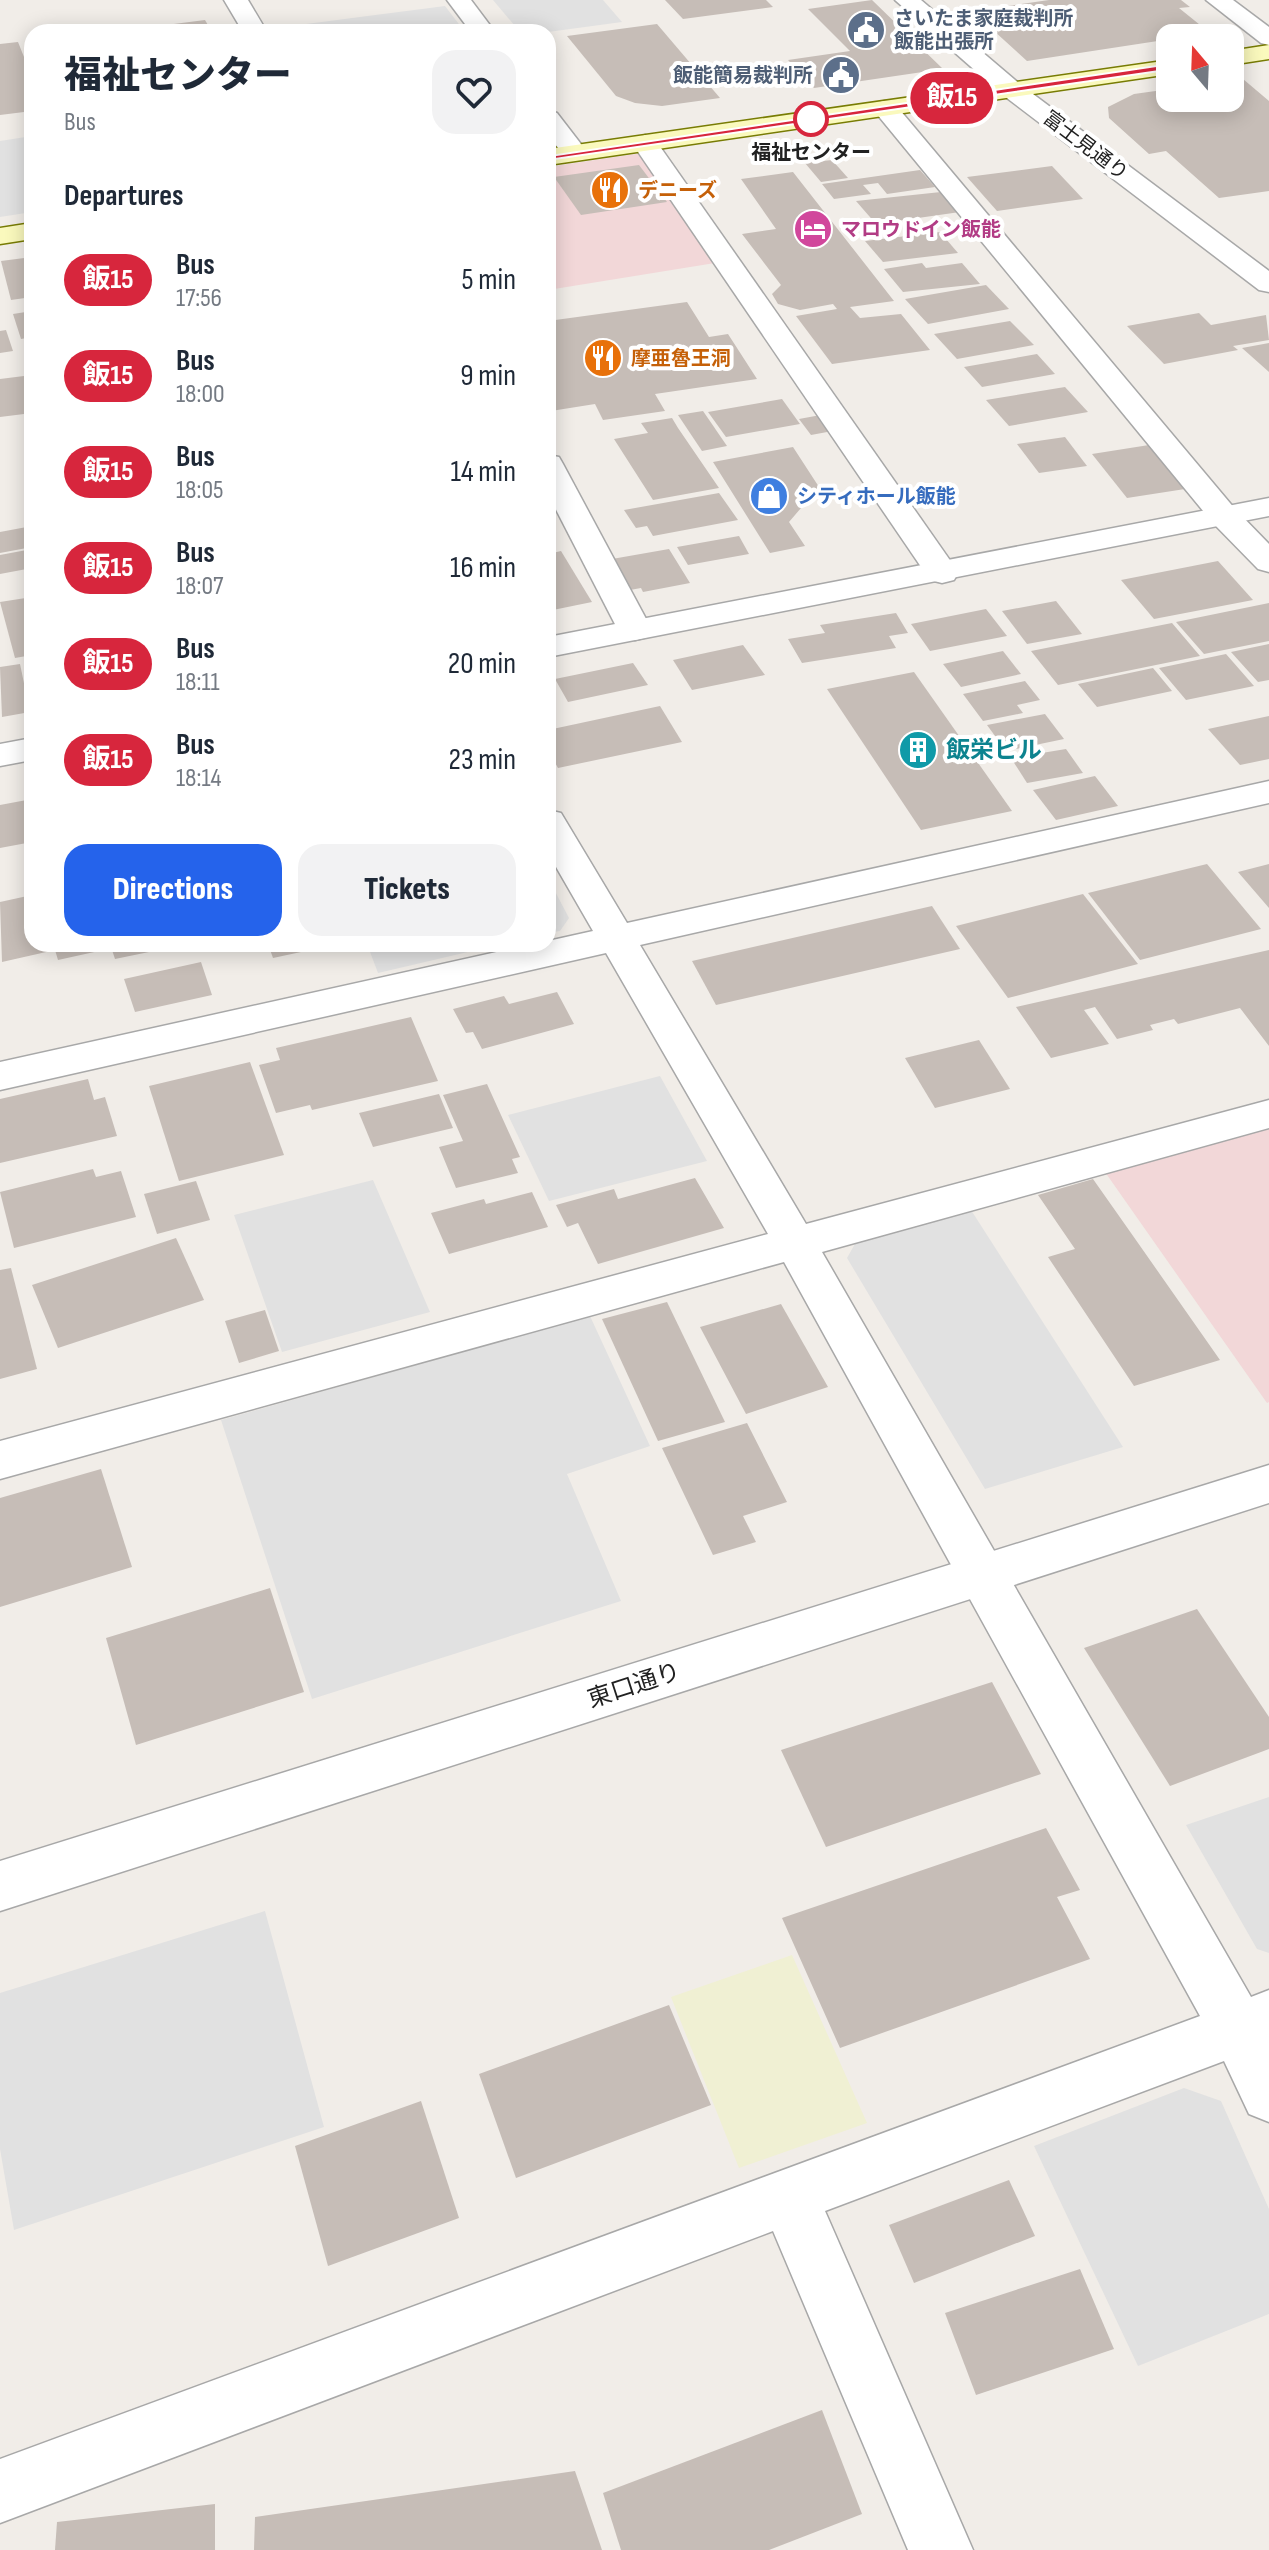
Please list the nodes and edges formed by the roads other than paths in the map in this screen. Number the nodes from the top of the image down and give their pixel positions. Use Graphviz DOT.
graph roads {
  1 [pos="236,0"];
  2 [pos="459,0"];
  3 [pos="907,0"];
  4 [pos="1218,0"];
  5 [pos="250,24"];
  6 [pos="477,24"];
  7 [pos="1269,38"];
  8 [pos="1269,52"];
  9 [pos="1244,56"];
  10 [pos="1156,69"];
  11 [pos="1012,90"];
  12 [pos="885,108"];
  13 [pos="556,128"];
  14 [pos="645,143"];
  15 [pos="575,153"];
  16 [pos="556,156"];
  17 [pos="24,232"];
  18 [pos="0,236"];
  19 [pos="1269,284"];
  20 [pos="556,479"];
  21 [pos="1269,507"];
  22 [pos="1224,516"];
  23 [pos="1269,562"];
  24 [pos="942,573"];
  25 [pos="635,630"];
  26 [pos="556,645"];
  27 [pos="24,750"];
  28 [pos="0,755"];
  29 [pos="1269,792"];
  30 [pos="556,835"];
  31 [pos="614,939"];
  32 [pos="556,952"];
  33 [pos="556,952"];
  34 [pos="0,1076"];
  35 [pos="1269,1114"];
  36 [pos="795,1243"];
  37 [pos="0,1460"];
  38 [pos="1269,1484"];
  39 [pos="982,1575"];
  40 [pos="0,1886"];
  41 [pos="1254,2023"];
  42 [pos="1269,2094"];
  43 [pos="788,2196"];
  44 [pos="0,2491"];
  45 [pos="941,2550"];
  1 -- 5 [label="street"];
  2 -- 6 [label="street"];
  3 -- 11 [label="street, 富士見通り"];
  4 -- 7 [label="street"];
  8 -- 9 [label="main road"];
  10 -- 11 [label="main road"];
  11 -- 12 [label="main road"];
  11 -- 19 [label="street, 富士見通り"];
  12 -- 14 [label="main road"];
  12 -- 22 [label="street"];
  13 -- 15 [label="street"];
  14 -- 15 [label="main road"];
  14 -- 24 [label="street"];
  15 -- 16 [label="main road"];
  17 -- 18 [label="main road"];
  20 -- 25 [label="street"];
  21 -- 22 [label="street"];
  22 -- 23 [label="street"];
  22 -- 24 [label="street"];
  24 -- 25 [label="street"];
  25 -- 26 [label="street"];
  27 -- 28 [label="street"];
  29 -- 31 [label="street"];
  30 -- 31 [label="street"];
  31 -- 32 [label="street"];
  31 -- 36 [label="street"];
  33 -- 34 [label="street"];
  35 -- 36 [label="street"];
  36 -- 37 [label="street"];
  36 -- 39 [label="street"];
  38 -- 39 [label="street, 東口通り"];
  39 -- 40 [label="street, 東口通り"];
  39 -- 41 [label="street"];
  41 -- 42 [label="street"];
  41 -- 43 [label="street"];
  43 -- 44 [label="street"];
  43 -- 45 [label="street"];
}
